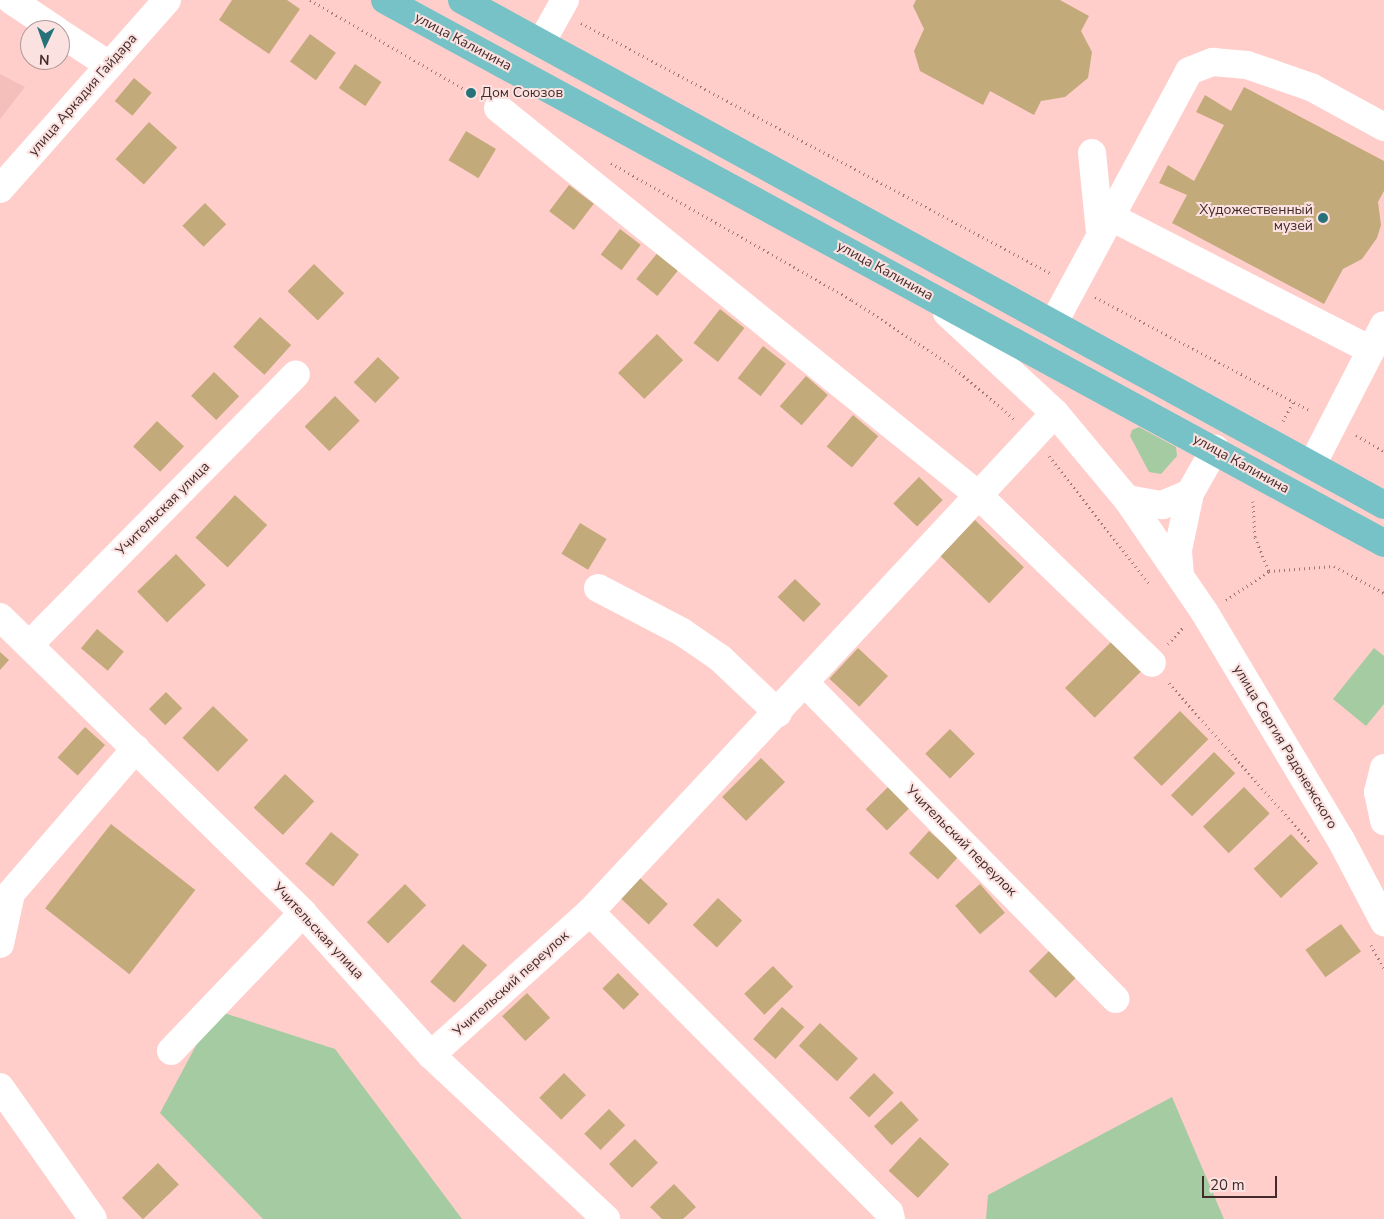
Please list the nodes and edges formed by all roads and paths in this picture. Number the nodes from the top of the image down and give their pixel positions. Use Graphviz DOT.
graph roads {
  1 [pos="12,0"];
  2 [pos="167,0"];
  3 [pos="310,0"];
  4 [pos="385,0"];
  5 [pos="462,0"];
  6 [pos="566,0"];
  7 [pos="318,2"];
  8 [pos="41,20"];
  9 [pos="580,23"];
  10 [pos="70,40"];
  11 [pos="541,43"];
  12 [pos="109,65"];
  13 [pos="498,108"];
  14 [pos="1384,127"];
  15 [pos="1092,153"];
  16 [pos="604,159"];
  17 [pos="0,189"];
  18 [pos="1105,224"];
  19 [pos="1059,278"];
  20 [pos="921,291"];
  21 [pos="1088,293"];
  22 [pos="1053,324"];
  23 [pos="1384,325"];
  24 [pos="1369,349"];
  25 [pos="296,374"];
  26 [pos="1294,402"];
  27 [pos="1314,412"];
  28 [pos="1055,413"];
  29 [pos="1016,420"];
  30 [pos="1230,420"];
  31 [pos="1280,427"];
  32 [pos="1352,433"];
  33 [pos="1045,450"];
  34 [pos="1215,450"];
  35 [pos="1384,451"];
  36 [pos="1312,465"];
  37 [pos="1252,492"];
  38 [pos="1190,493"];
  39 [pos="977,494"];
  40 [pos="1127,499"];
  41 [pos="1384,505"];
  42 [pos="1384,543"];
  43 [pos="1269,571"];
  44 [pos="1180,575"];
  45 [pos="598,588"];
  46 [pos="1154,588"];
  47 [pos="1384,593"];
  48 [pos="1222,603"];
  49 [pos="0,617"];
  50 [pos="1178,618"];
  51 [pos="29,645"];
  52 [pos="1152,663"];
  53 [pos="805,683"];
  54 [pos="778,713"];
  55 [pos="136,748"];
  56 [pos="1384,768"];
  57 [pos="1384,821"];
  58 [pos="1315,849"];
  59 [pos="590,912"];
  60 [pos="304,913"];
  61 [pos="1377,932"];
  62 [pos="0,944"];
  63 [pos="1384,968"];
  64 [pos="1116,999"];
  65 [pos="171,1051"];
  66 [pos="432,1055"];
  67 [pos="0,1087"];
  68 [pos="93,1219"];
  69 [pos="606,1219"];
  70 [pos="892,1219"];
  1 -- 8 [label="street"];
  2 -- 12 [label="street, улица Аркадия Гайдара"];
  3 -- 7 [label="path"];
  4 -- 20 [label="main road, улица Калинина"];
  5 -- 11 [label="main road"];
  6 -- 11 [label="street"];
  7 -- 13 [label="path"];
  9 -- 19 [label="path"];
  10 -- 12 [label="street"];
  11 -- 22 [label="main road"];
  12 -- 17 [label="street, улица Аркадия Гайдара"];
  13 -- 39 [label="street"];
  14 -- 18 [label="street"];
  15 -- 18 [label="street"];
  16 -- 29 [label="path"];
  18 -- 22 [label="street"];
  18 -- 24 [label="street"];
  20 -- 28 [label="street, улица Сергия Радонежского"];
  20 -- 34 [label="main road, улица Калинина"];
  21 -- 26 [label="path"];
  22 -- 30 [label="main road"];
  23 -- 24 [label="street"];
  24 -- 36 [label="street"];
  25 -- 51 [label="street, Учительская улица"];
  26 -- 27 [label="path"];
  26 -- 31 [label="path"];
  28 -- 39 [label="street, Учительский переулок"];
  28 -- 40 [label="street, улица Сергия Радонежского"];
  30 -- 34 [label="main road"];
  30 -- 36 [label="main road"];
  32 -- 35 [label="path"];
  33 -- 46 [label="path"];
  34 -- 38 [label="street, улица Сергия Радонежского"];
  34 -- 42 [label="main road, улица Калинина"];
  36 -- 41 [label="main road"];
  37 -- 43 [label="path"];
  38 -- 40 [label="street"];
  38 -- 44 [label="street, улица Сергия Радонежского"];
  39 -- 52 [label="street"];
  39 -- 53 [label="street, Учительский переулок"];
  40 -- 44 [label="street, улица Сергия Радонежского"];
  43 -- 47 [label="path"];
  43 -- 48 [label="path"];
  44 -- 61 [label="street, улица Сергия Радонежского"];
  45 -- 54 [label="street"];
  49 -- 51 [label="street, Учительская улица"];
  50 -- 52 [label="path"];
  51 -- 55 [label="street, Учительская улица"];
  52 -- 58 [label="path"];
  53 -- 54 [label="street, Учительский переулок"];
  53 -- 64 [label="street, Учительский переулок"];
  54 -- 59 [label="street, Учительский переулок"];
  55 -- 60 [label="street, Учительская улица"];
  55 -- 62 [label="street"];
  56 -- 57 [label="street"];
  59 -- 66 [label="street, Учительский переулок"];
  59 -- 70 [label="street"];
  60 -- 65 [label="street"];
  60 -- 66 [label="street, Учительская улица"];
  61 -- 63 [label="path"];
  66 -- 69 [label="street, Учительская улица"];
  67 -- 68 [label="street"];
}
